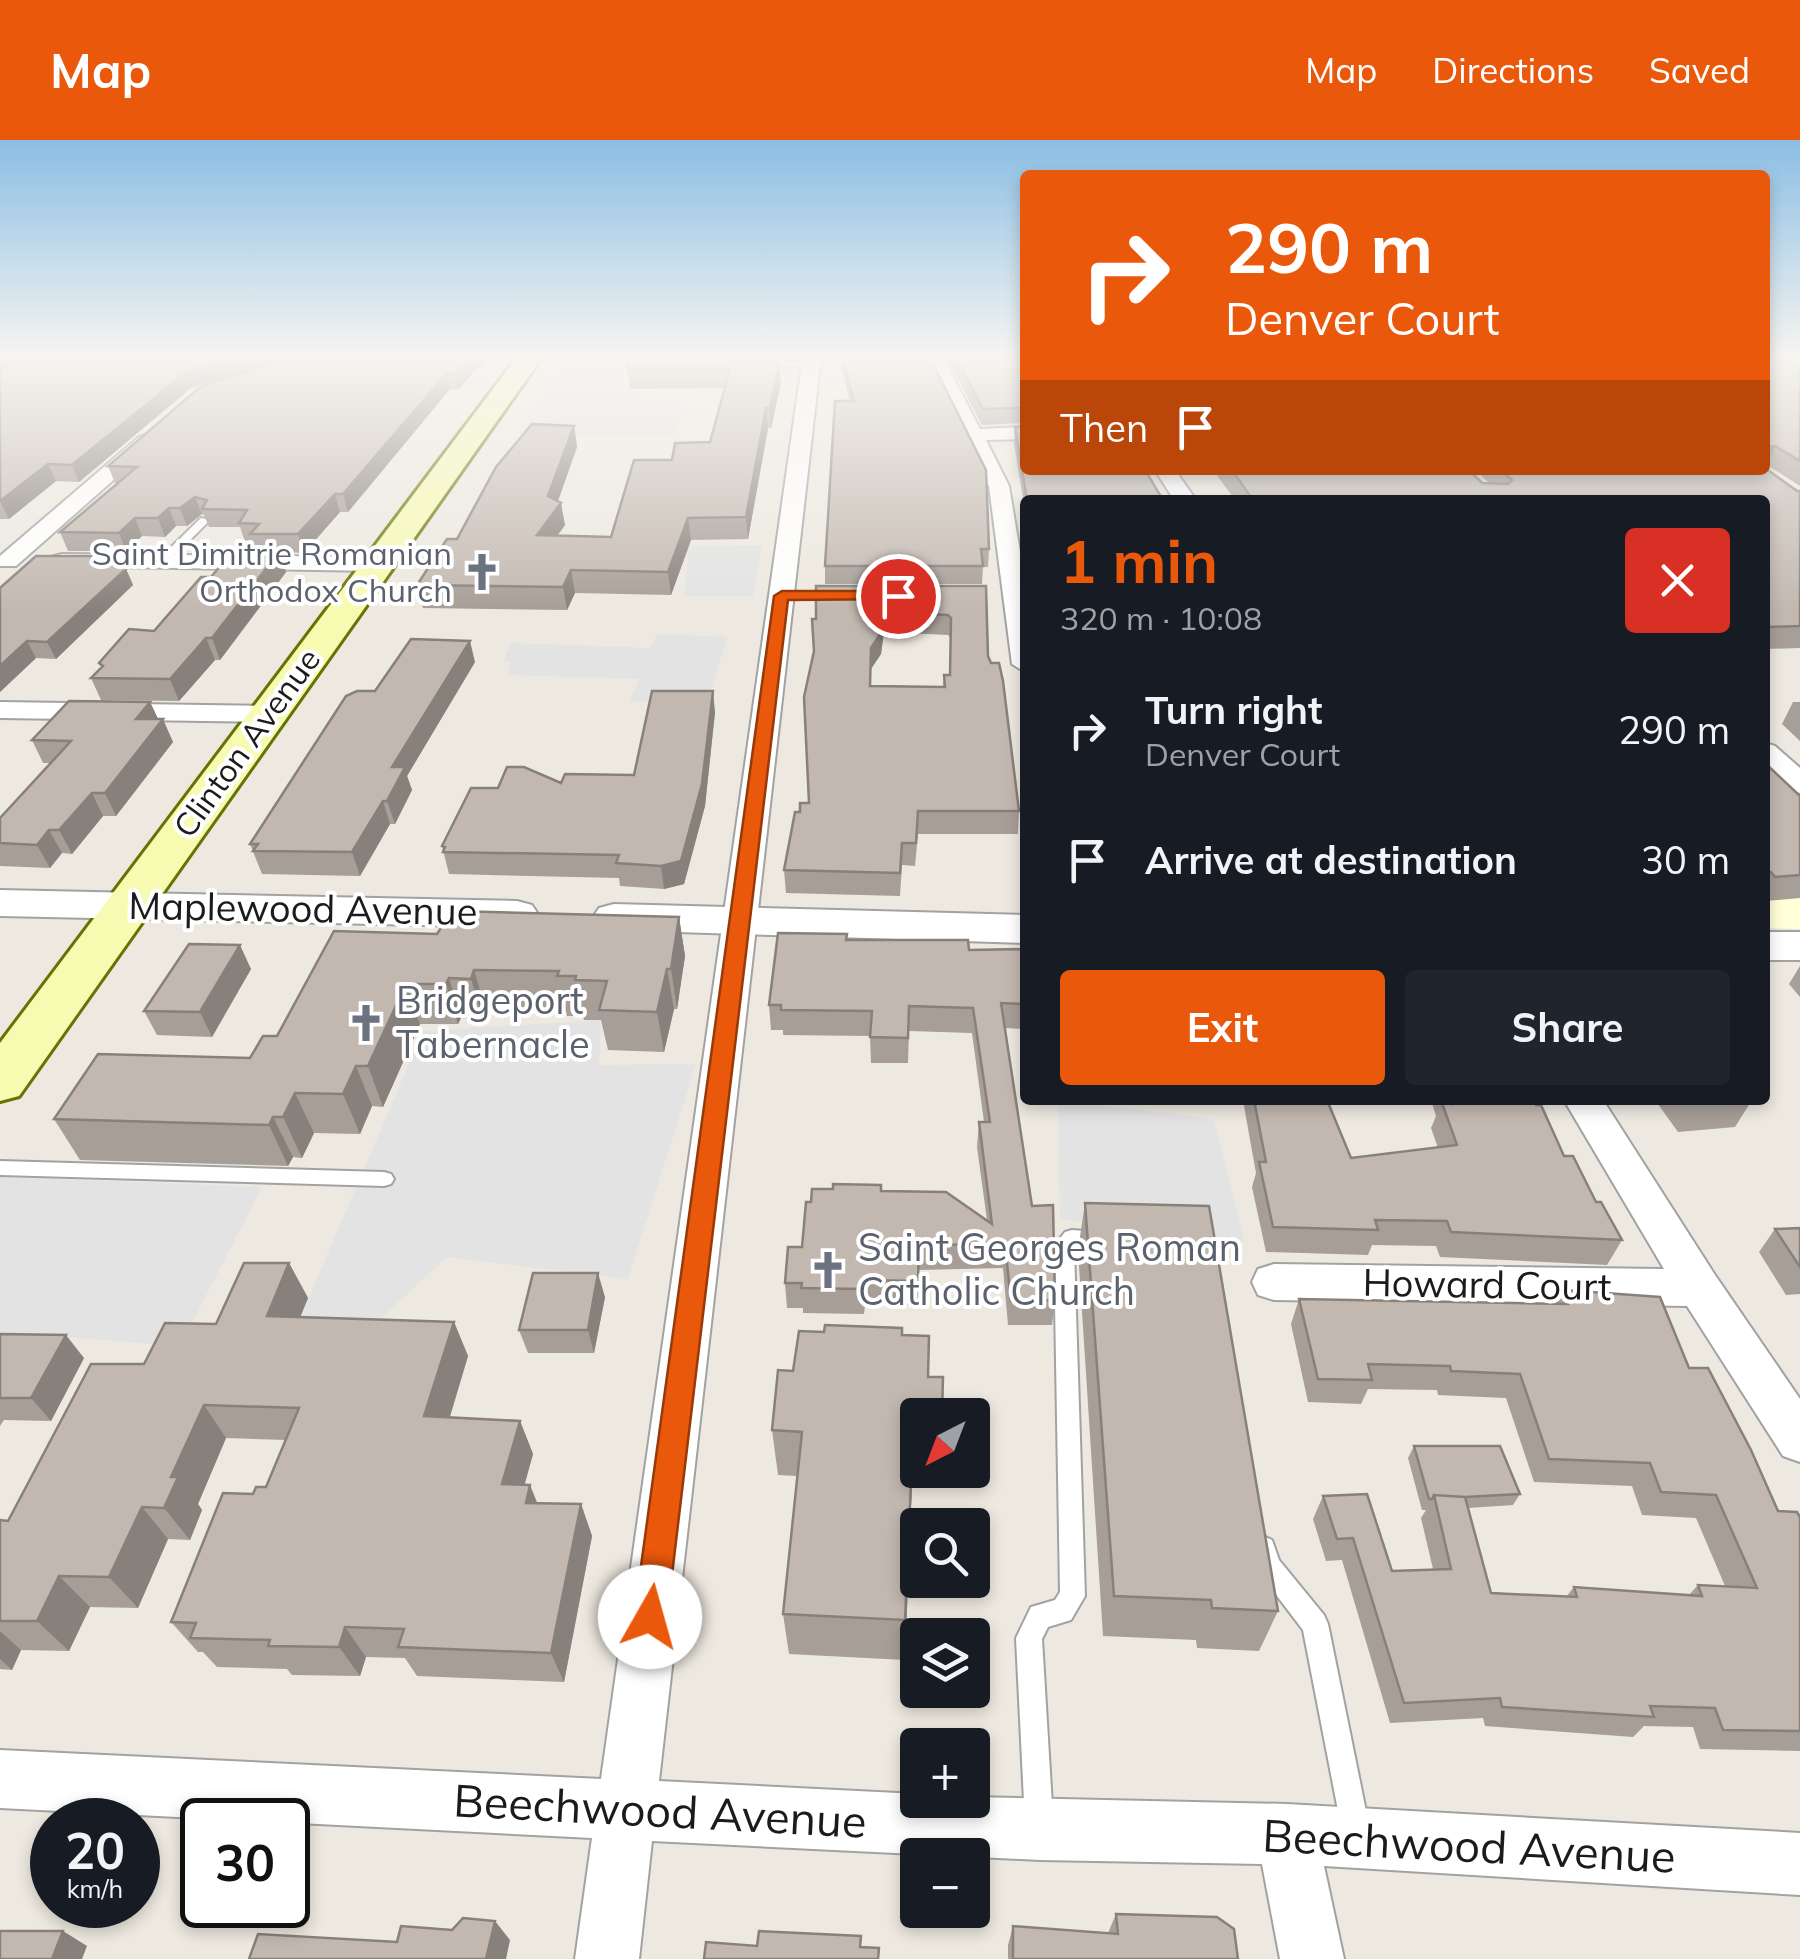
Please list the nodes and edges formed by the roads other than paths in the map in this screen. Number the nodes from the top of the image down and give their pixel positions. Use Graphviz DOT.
graph roads {
  1 [pos="146,441"];
  2 [pos="468,441"];
  3 [pos="805,441"];
  4 [pos="974,441"];
  5 [pos="205,520"];
  6 [pos="4,561"];
  7 [pos="162,562"];
  8 [pos="376,564"];
  9 [pos="1020,648"];
  10 [pos="0,710"];
  11 [pos="268,714"];
  12 [pos="1770,757"];
  13 [pos="1800,784"];
  14 [pos="0,902"];
  15 [pos="130,904"];
  16 [pos="738,920"];
  17 [pos="1020,929"];
  18 [pos="1770,946"];
  19 [pos="1800,946"];
  20 [pos="0,1082"];
  21 [pos="1585,1105"];
  22 [pos="0,1168"];
  23 [pos="384,1179"];
  24 [pos="1128,1240"];
  25 [pos="1274,1282"];
  26 [pos="1699,1288"];
  27 [pos="1800,1440"];
  28 [pos="1256,1529"];
  29 [pos="0,1779"];
  30 [pos="625,1809"];
  31 [pos="1040,1830"];
  32 [pos="1287,1834"];
  33 [pos="1358,1841"];
  34 [pos="1800,1864"];
  35 [pos="607,1959"];
  36 [pos="1312,1959"];
  1 -- 6 [label="street"];
  2 -- 8 [label="main road, Clinton Avenue"];
  3 -- 16 [label="street"];
  4 -- 9 [label="street"];
  5 -- 7 [label="lane"];
  6 -- 7 [label="street"];
  7 -- 8 [label="street"];
  8 -- 11 [label="main road, Clinton Avenue"];
  10 -- 11 [label="street"];
  11 -- 15 [label="main road, Clinton Avenue"];
  12 -- 13 [label="street"];
  14 -- 15 [label="street, Maplewood Avenue"];
  15 -- 16 [label="street, Maplewood Avenue"];
  15 -- 20 [label="main road, Clinton Avenue"];
  16 -- 17 [label="street, Maplewood Avenue"];
  16 -- 30 [label="street"];
  18 -- 19 [label="street"];
  21 -- 26 [label="street"];
  22 -- 23 [label="lane"];
  24 -- 31 [label="lane"];
  25 -- 26 [label="street, Howard Court"];
  26 -- 27 [label="street"];
  28 -- 33 [label="lane"];
  29 -- 30 [label="street, Beechwood Avenue"];
  30 -- 31 [label="street, Beechwood Avenue"];
  30 -- 35 [label="street"];
  31 -- 32 [label="street, Beechwood Avenue"];
  32 -- 33 [label="street, Beechwood Avenue"];
  32 -- 36 [label="street"];
  33 -- 34 [label="street, Beechwood Avenue"];
}
